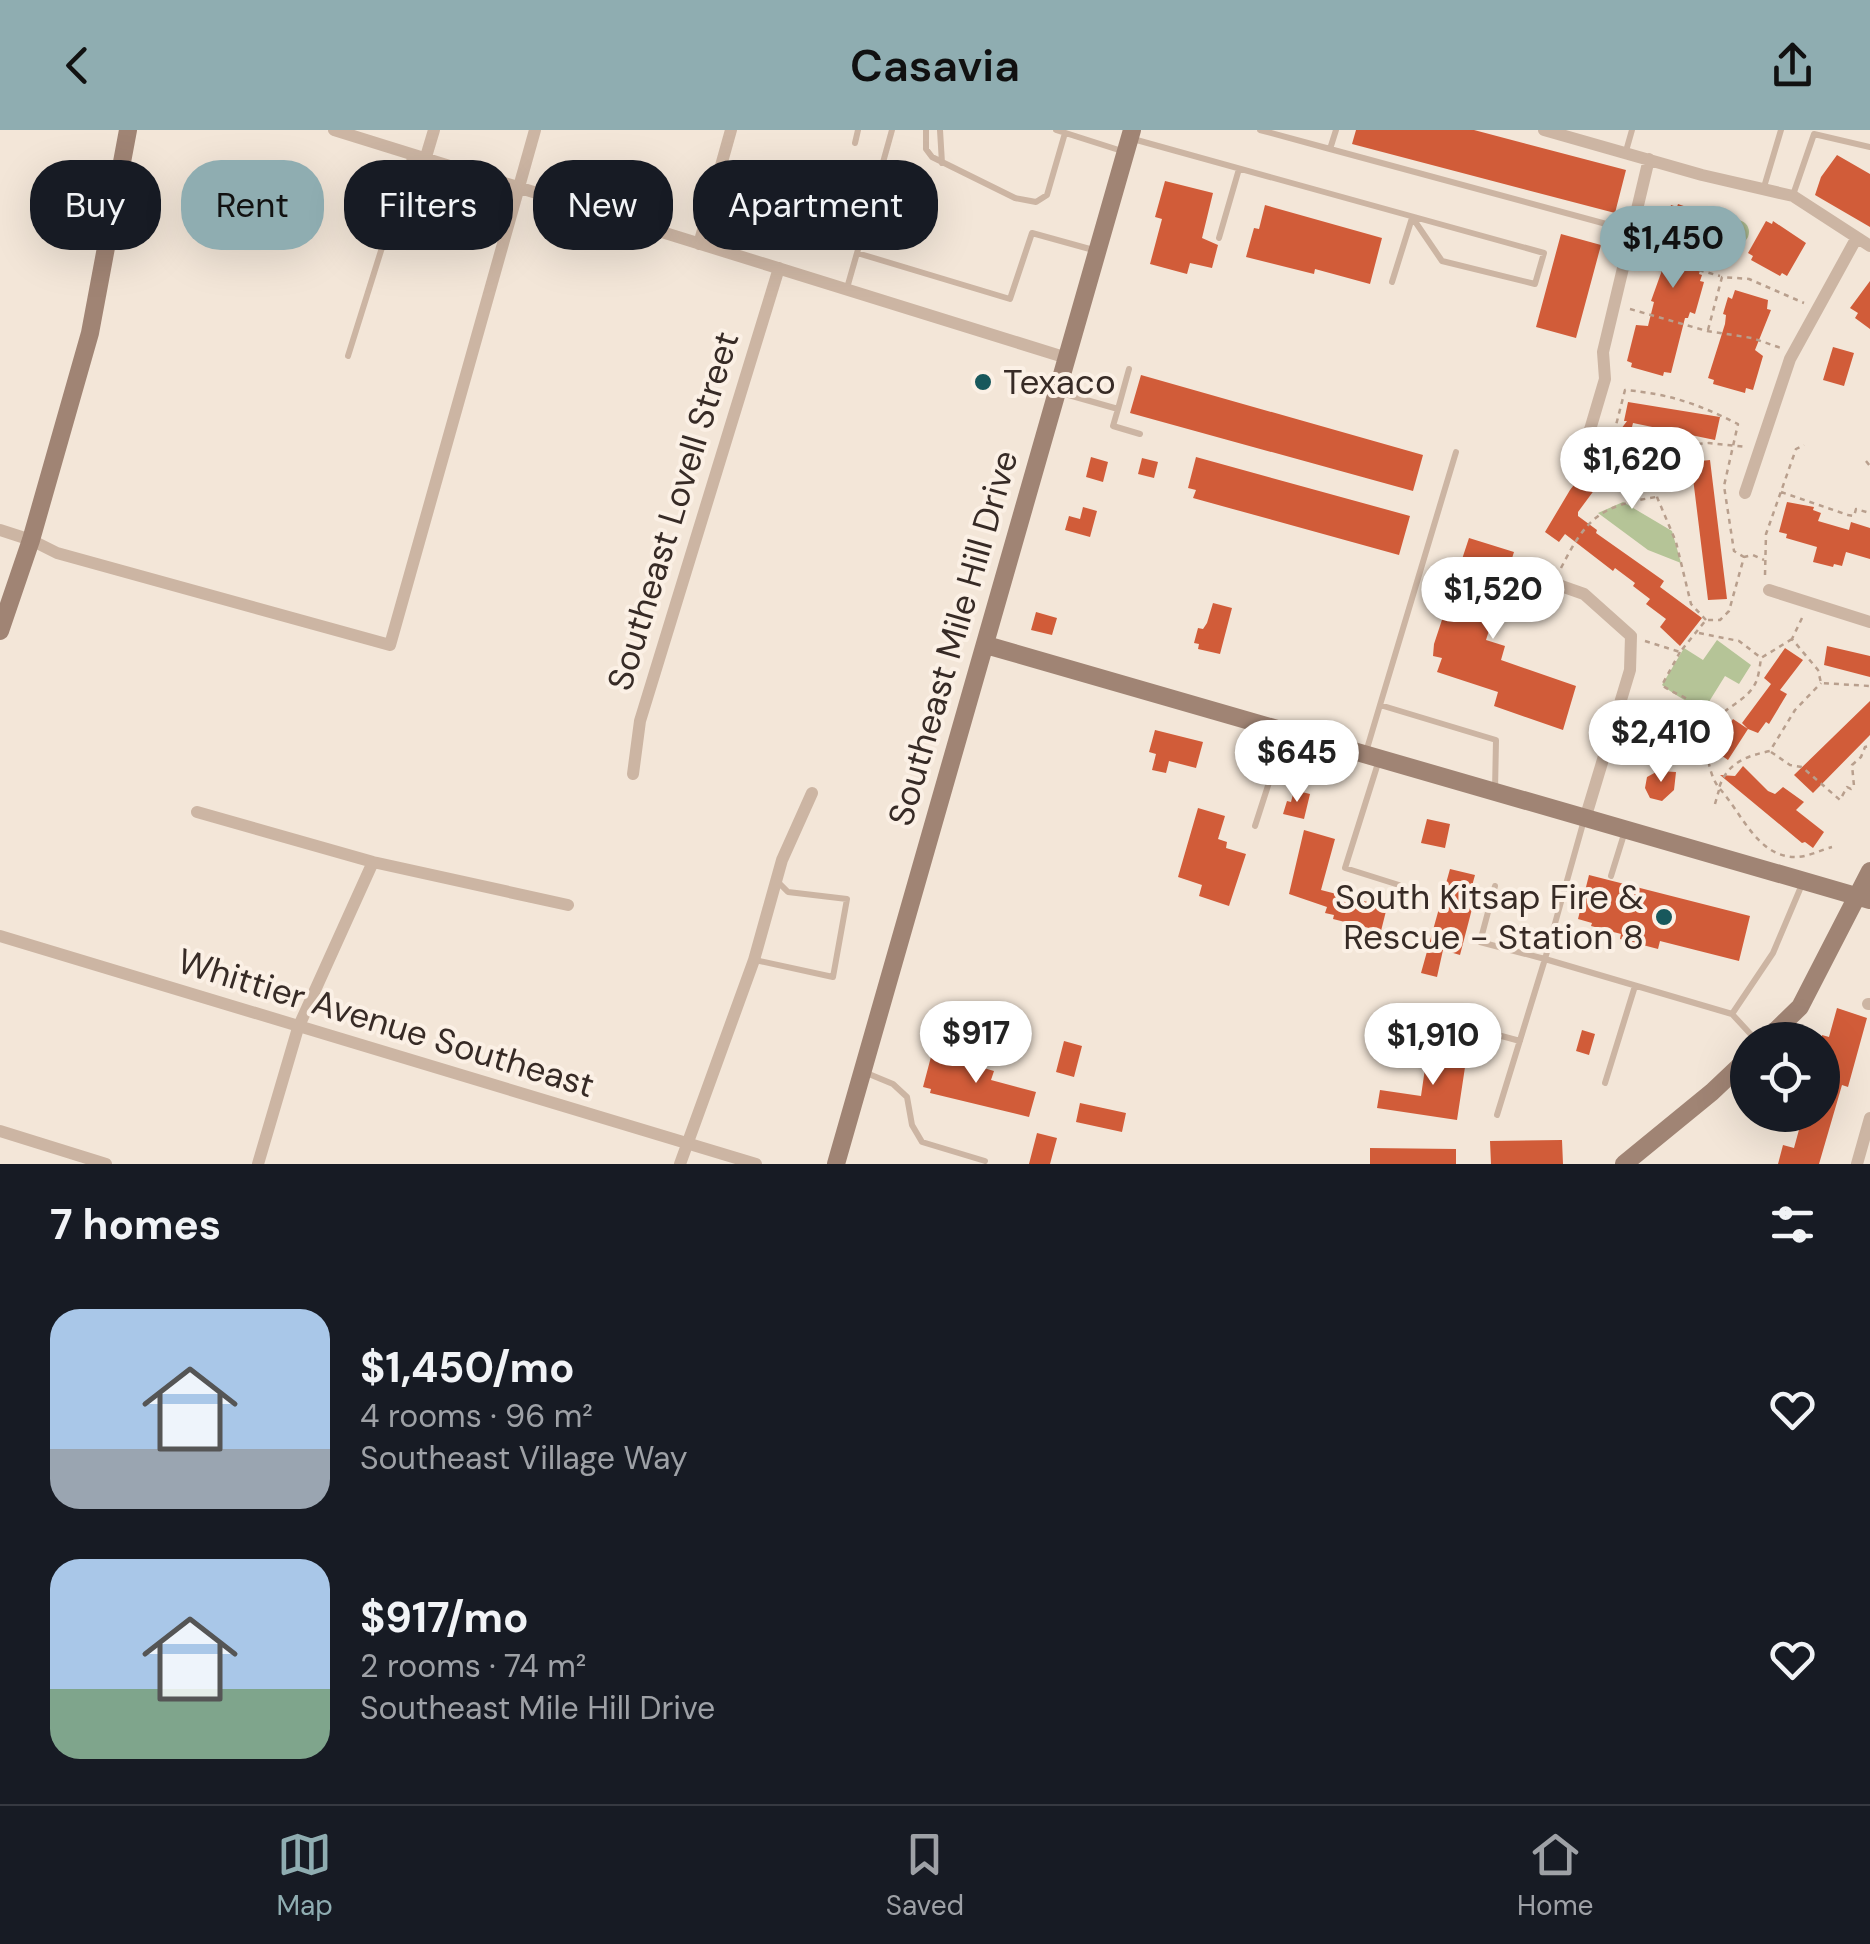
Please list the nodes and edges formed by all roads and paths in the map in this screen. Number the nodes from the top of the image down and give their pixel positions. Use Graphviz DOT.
graph roads {
  1 [pos="128,130"];
  2 [pos="334,130"];
  3 [pos="434,130"];
  4 [pos="535,130"];
  5 [pos="731,130"];
  6 [pos="858,130"];
  7 [pos="892,130"];
  8 [pos="926,130"];
  9 [pos="940,130"];
  10 [pos="1260,130"];
  11 [pos="1336,130"];
  12 [pos="1544,130"];
  13 [pos="1632,130"];
  14 [pos="1781,130"];
  15 [pos="1060,131"];
  16 [pos="1129,140"];
  17 [pos="854,143"];
  18 [pos="1870,147"];
  19 [pos="1330,150"];
  20 [pos="1626,152"];
  21 [pos="418,157"];
  22 [pos="1650,159"];
  23 [pos="723,160"];
  24 [pos="884,160"];
  25 [pos="942,163"];
  26 [pos="1239,169"];
  27 [pos="1764,189"];
  28 [pos="518,190"];
  29 [pos="1792,196"];
  30 [pos="1412,216"];
  31 [pos="1632,230"];
  32 [pos="1219,238"];
  33 [pos="1856,238"];
  34 [pos="693,242"];
  35 [pos="1870,246"];
  36 [pos="719,250"];
  37 [pos="859,250"];
  38 [pos="1627,250"];
  39 [pos="1098,251"];
  40 [pos="858,253"];
  41 [pos="779,268"];
  42 [pos="1722,277"];
  43 [pos="1392,282"];
  44 [pos="847,289"];
  45 [pos="1614,305"];
  46 [pos="1817,309"];
  47 [pos="1707,331"];
  48 [pos="1793,354"];
  49 [pos="348,356"];
  50 [pos="1066,358"];
  51 [pos="1130,369"];
  52 [pos="1057,392"];
  53 [pos="1118,408"];
  54 [pos="1590,430"];
  55 [pos="1614,433"];
  56 [pos="1140,434"];
  57 [pos="1735,444"];
  58 [pos="1804,444"];
  59 [pos="1666,448"];
  60 [pos="1758,451"];
  61 [pos="1456,452"];
  62 [pos="1866,461"];
  63 [pos="1870,466"];
  64 [pos="1780,491"];
  65 [pos="1745,494"];
  66 [pos="1657,497"];
  67 [pos="1870,513"];
  68 [pos="0,530"];
  69 [pos="30,540"];
  70 [pos="1744,556"];
  71 [pos="1764,560"];
  72 [pos="1550,582"];
  73 [pos="1769,590"];
  74 [pos="1808,603"];
  75 [pos="1706,620"];
  76 [pos="1870,622"];
  77 [pos="0,631"];
  78 [pos="1696,632"];
  79 [pos="1631,636"];
  80 [pos="1792,640"];
  81 [pos="986,644"];
  82 [pos="1680,652"];
  83 [pos="1761,658"];
  84 [pos="1821,683"];
  85 [pos="1870,686"];
  86 [pos="1380,705"];
  87 [pos="1716,721"];
  88 [pos="1286,732"];
  89 [pos="1870,746"];
  90 [pos="1770,751"];
  91 [pos="1372,757"];
  92 [pos="634,774"];
  93 [pos="1854,786"];
  94 [pos="1860,787"];
  95 [pos="1720,788"];
  96 [pos="812,793"];
  97 [pos="1494,793"];
  98 [pos="1715,804"];
  99 [pos="197,812"];
  100 [pos="1584,819"];
  101 [pos="1255,826"];
  102 [pos="1625,830"];
  103 [pos="1832,847"];
  104 [pos="372,862"];
  105 [pos="1870,871"];
  106 [pos="1611,876"];
  107 [pos="776,881"];
  108 [pos="1803,881"];
  109 [pos="1399,885"];
  110 [pos="1495,886"];
  111 [pos="1864,899"];
  112 [pos="568,905"];
  113 [pos="0,936"];
  114 [pos="754,960"];
  115 [pos="1545,960"];
  116 [pos="1635,986"];
  117 [pos="1402,1009"];
  118 [pos="1732,1014"];
  119 [pos="1739,1022"];
  120 [pos="1784,1022"];
  121 [pos="298,1028"];
  122 [pos="1520,1041"];
  123 [pos="862,1071"];
  124 [pos="1730,1075"];
  125 [pos="1605,1083"];
  126 [pos="1498,1115"];
  127 [pos="1870,1118"];
  128 [pos="0,1131"];
  129 [pos="686,1145"];
  130 [pos="985,1161"];
  131 [pos="106,1164"];
  132 [pos="258,1164"];
  133 [pos="680,1164"];
  134 [pos="756,1164"];
  135 [pos="836,1164"];
  136 [pos="1624,1164"];
  137 [pos="1857,1164"];
  1 -- 69 [label="street"];
  2 -- 21 [label="street"];
  3 -- 21 [label="street"];
  4 -- 28 [label="street"];
  5 -- 23 [label="street"];
  6 -- 17 [label="lane"];
  7 -- 24 [label="lane"];
  8 -- 25 [label="lane"];
  9 -- 25 [label="lane"];
  10 -- 19 [label="lane"];
  11 -- 19 [label="lane"];
  12 -- 20 [label="street"];
  13 -- 20 [label="lane"];
  14 -- 27 [label="lane"];
  15 -- 16 [label="lane"];
  15 -- 25 [label="lane"];
  16 -- 26 [label="lane"];
  16 -- 39 [label="street, Southeast Mile Hill Drive"];
  18 -- 29 [label="lane"];
  19 -- 31 [label="lane"];
  20 -- 22 [label="street"];
  21 -- 28 [label="street"];
  21 -- 49 [label="lane"];
  22 -- 27 [label="street"];
  22 -- 31 [label="street"];
  26 -- 30 [label="lane"];
  26 -- 32 [label="lane"];
  27 -- 29 [label="street"];
  28 -- 34 [label="street"];
  28 -- 69 [label="street"];
  29 -- 33 [label="street"];
  30 -- 30 [label="lane"];
  30 -- 43 [label="lane"];
  31 -- 38 [label="street"];
  33 -- 35 [label="street"];
  33 -- 46 [label="street"];
  36 -- 41 [label="street"];
  37 -- 40 [label="lane"];
  38 -- 42 [label="path"];
  38 -- 45 [label="street"];
  39 -- 40 [label="lane"];
  39 -- 50 [label="street, Southeast Mile Hill Drive"];
  40 -- 44 [label="lane"];
  41 -- 44 [label="street"];
  41 -- 92 [label="street, Southeast Lovell Street"];
  42 -- 46 [label="path"];
  42 -- 47 [label="path"];
  44 -- 50 [label="street"];
  45 -- 47 [label="path"];
  45 -- 54 [label="street"];
  46 -- 48 [label="street"];
  47 -- 48 [label="path"];
  48 -- 60 [label="street"];
  50 -- 52 [label="street, Southeast Mile Hill Drive"];
  51 -- 53 [label="lane"];
  52 -- 53 [label="lane"];
  52 -- 81 [label="street, Southeast Mile Hill Drive"];
  53 -- 56 [label="lane"];
  54 -- 55 [label="path"];
  55 -- 57 [label="path"];
  55 -- 59 [label="path"];
  57 -- 59 [label="path"];
  57 -- 60 [label="path"];
  57 -- 70 [label="path"];
  58 -- 64 [label="path"];
  59 -- 66 [label="path"];
  60 -- 65 [label="street"];
  61 -- 86 [label="lane"];
  62 -- 63 [label="path"];
  64 -- 67 [label="path"];
  64 -- 71 [label="path"];
  66 -- 72 [label="path"];
  66 -- 75 [label="path"];
  68 -- 69 [label="street"];
  69 -- 77 [label="street"];
  70 -- 71 [label="path"];
  70 -- 75 [label="path"];
  71 -- 73 [label="path"];
  72 -- 79 [label="street"];
  73 -- 74 [label="street"];
  74 -- 76 [label="street"];
  74 -- 80 [label="path"];
  75 -- 78 [label="path"];
  78 -- 82 [label="path"];
  78 -- 83 [label="path"];
  79 -- 82 [label="path"];
  79 -- 100 [label="street"];
  80 -- 83 [label="path"];
  80 -- 84 [label="path"];
  81 -- 88 [label="street"];
  81 -- 123 [label="street, Southeast Mile Hill Drive"];
  82 -- 87 [label="path"];
  83 -- 87 [label="path"];
  84 -- 85 [label="path"];
  84 -- 90 [label="path"];
  86 -- 91 [label="lane"];
  86 -- 97 [label="lane"];
  87 -- 95 [label="path"];
  88 -- 91 [label="street"];
  88 -- 101 [label="lane"];
  89 -- 93 [label="path"];
  90 -- 93 [label="path"];
  90 -- 95 [label="path"];
  91 -- 97 [label="street"];
  91 -- 109 [label="lane"];
  93 -- 94 [label="path"];
  95 -- 98 [label="path"];
  95 -- 103 [label="path"];
  96 -- 107 [label="street"];
  97 -- 100 [label="street"];
  99 -- 104 [label="street"];
  100 -- 102 [label="street"];
  100 -- 115 [label="lane"];
  102 -- 106 [label="lane"];
  102 -- 108 [label="street"];
  104 -- 112 [label="street"];
  104 -- 121 [label="street"];
  105 -- 111 [label="street"];
  107 -- 114 [label="street"];
  107 -- 114 [label="lane"];
  108 -- 111 [label="street"];
  108 -- 118 [label="lane"];
  110 -- 115 [label="lane"];
  111 -- 120 [label="street"];
  113 -- 121 [label="street, Whittier Avenue Southeast"];
  114 -- 129 [label="street"];
  115 -- 116 [label="lane"];
  115 -- 122 [label="lane"];
  116 -- 118 [label="lane"];
  116 -- 125 [label="lane"];
  117 -- 122 [label="lane"];
  118 -- 119 [label="lane"];
  121 -- 129 [label="street, Whittier Avenue Southeast"];
  121 -- 132 [label="street"];
  122 -- 126 [label="lane"];
  123 -- 130 [label="lane"];
  123 -- 135 [label="street, Southeast Mile Hill Drive"];
  124 -- 136 [label="street"];
  127 -- 137 [label="street"];
  128 -- 131 [label="street"];
  129 -- 133 [label="street"];
  129 -- 134 [label="street, Whittier Avenue Southeast"];
}
